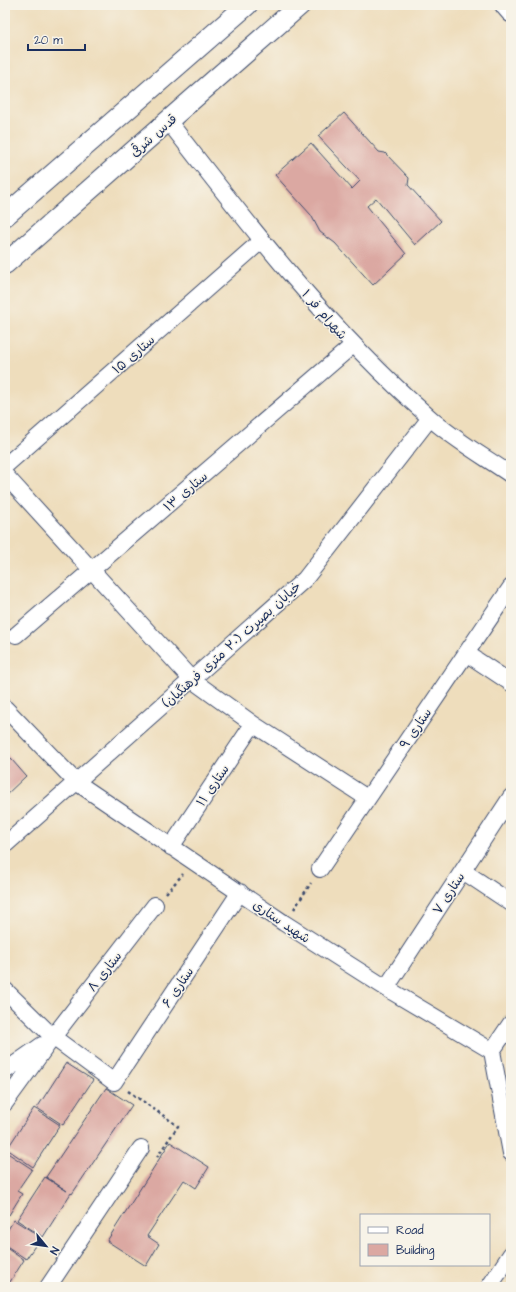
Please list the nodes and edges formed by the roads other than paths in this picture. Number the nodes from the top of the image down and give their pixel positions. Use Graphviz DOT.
graph roads {
  1 [pos="247,5"];
  2 [pos="300,5"];
  3 [pos="505,5"];
  4 [pos="511,12"];
  5 [pos="169,122"];
  6 [pos="5,216"];
  7 [pos="261,241"];
  8 [pos="5,264"];
  9 [pos="353,345"];
  10 [pos="430,418"];
  11 [pos="5,466"];
  12 [pos="5,475"];
  13 [pos="511,475"];
  14 [pos="93,571"];
  15 [pos="511,587"];
  16 [pos="16,635"];
  17 [pos="466,653"];
  18 [pos="192,680"];
  19 [pos="511,683"];
  20 [pos="5,708"];
  21 [pos="253,724"];
  22 [pos="76,782"];
  23 [pos="511,797"];
  24 [pos="367,798"];
  25 [pos="5,845"];
  26 [pos="171,846"];
  27 [pos="320,869"];
  28 [pos="462,871"];
  29 [pos="240,892"];
  30 [pos="511,903"];
  31 [pos="155,906"];
  32 [pos="386,988"];
  33 [pos="5,990"];
  34 [pos="511,1023"];
  35 [pos="53,1037"];
  36 [pos="492,1051"];
  37 [pos="5,1071"];
  38 [pos="5,1103"];
  39 [pos="142,1148"];
  40 [pos="511,1153"];
  41 [pos="511,1254"];
  42 [pos="48,1287"];
  43 [pos="489,1287"];
  1 -- 6 [label="street"];
  2 -- 5 [label="street, قدس شرقی"];
  3 -- 4 [label="street"];
  5 -- 7 [label="street, شهرام فر ۱"];
  5 -- 8 [label="street, قدس شرقی"];
  7 -- 9 [label="street, شهرام فر ۱"];
  7 -- 11 [label="street, ستاری ۱۵"];
  9 -- 10 [label="street, شهرام فر ۱"];
  9 -- 14 [label="street, ستاری ۱۳"];
  10 -- 13 [label="street, شهرام فر ۱"];
  10 -- 18 [label="street, خیابان بصیرت (۲۰ متری فرهنگیان)"];
  12 -- 14 [label="street"];
  14 -- 16 [label="street, ستاری ۱۳"];
  14 -- 18 [label="street"];
  15 -- 17 [label="street, ستاری ۹"];
  17 -- 19 [label="street"];
  17 -- 24 [label="street, ستاری ۹"];
  18 -- 21 [label="street"];
  18 -- 22 [label="street, خیابان بصیرت (۲۰ متری فرهنگیان)"];
  20 -- 22 [label="street, شهید ستاری"];
  21 -- 24 [label="street"];
  21 -- 26 [label="street, ستاری ۱۱"];
  22 -- 25 [label="street, خیابان بصیرت (۲۰ متری فرهنگیان)"];
  22 -- 26 [label="street, شهید ستاری"];
  23 -- 28 [label="street, ستاری ۷"];
  24 -- 27 [label="street, ستاری ۹"];
  26 -- 29 [label="street, شهید ستاری"];
  28 -- 30 [label="street"];
  28 -- 32 [label="street, ستاری ۷"];
  29 -- 32 [label="street, شهید ستاری"];
  29 -- 35 [label="street, ستاری ۶"];
  31 -- 35 [label="street, ستاری ۸"];
  32 -- 36 [label="street, شهید ستاری"];
  33 -- 35 [label="street"];
  34 -- 36 [label="street"];
  35 -- 37 [label="street"];
  35 -- 38 [label="street"];
  36 -- 40 [label="street"];
  39 -- 42 [label="street"];
  41 -- 43 [label="street"];
}
